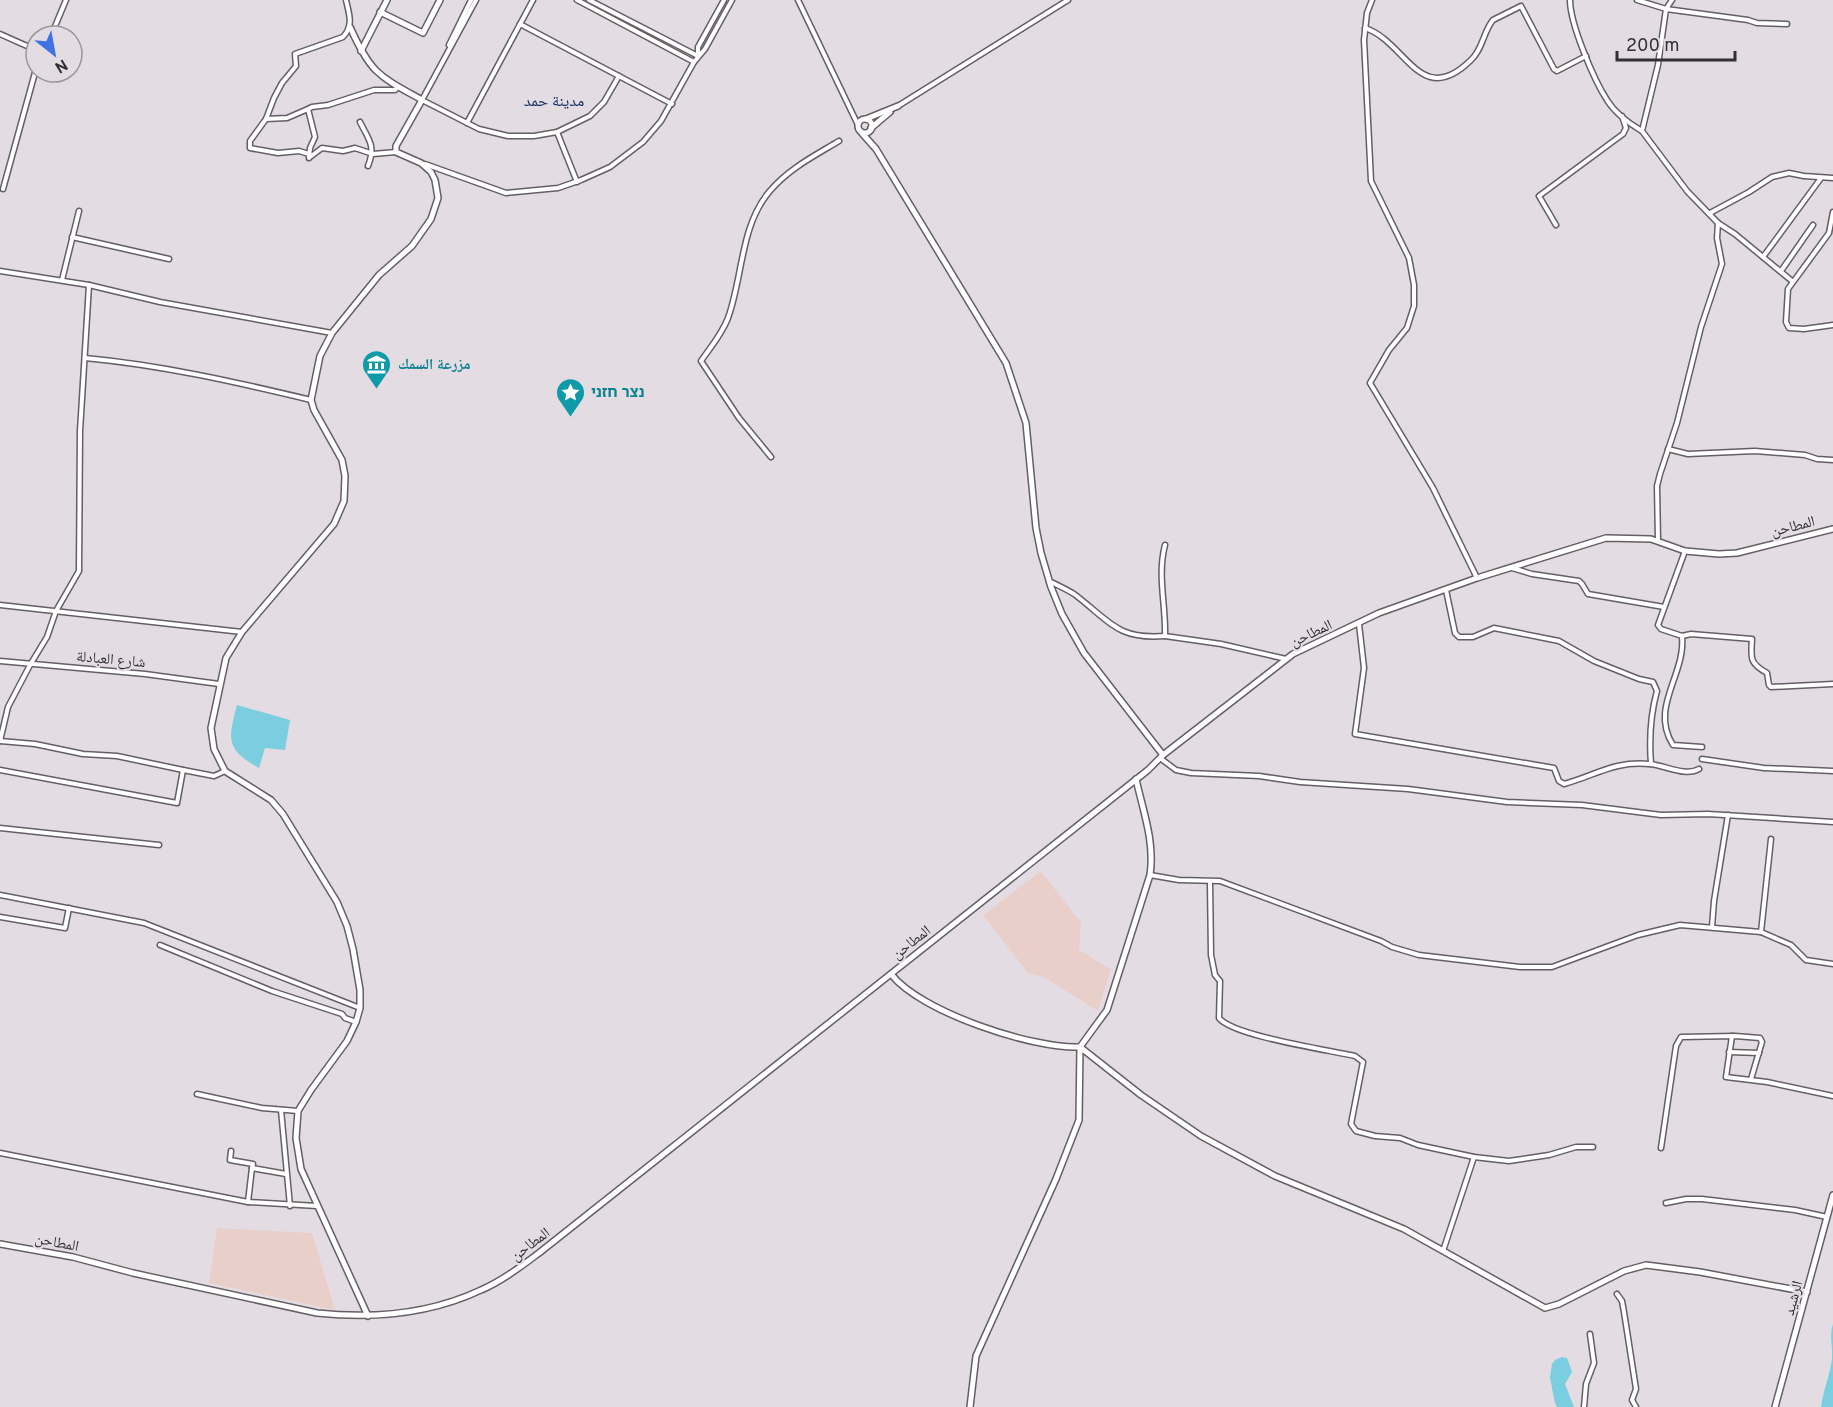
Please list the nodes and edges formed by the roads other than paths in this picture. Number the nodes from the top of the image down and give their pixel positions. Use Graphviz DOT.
graph roads {
  1 [pos="66,0"];
  2 [pos="346,0"];
  3 [pos="387,0"];
  4 [pos="440,0"];
  5 [pos="474,0"];
  6 [pos="533,0"];
  7 [pos="577,0"];
  8 [pos="589,0"];
  9 [pos="724,0"];
  10 [pos="732,0"];
  11 [pos="798,0"];
  12 [pos="1068,0"];
  13 [pos="1372,0"];
  14 [pos="1570,0"];
  15 [pos="1636,0"];
  16 [pos="1672,0"];
  17 [pos="1666,9"];
  18 [pos="380,12"];
  19 [pos="56,24"];
  20 [pos="520,24"];
  21 [pos="1787,24"];
  22 [pos="350,27"];
  23 [pos="1365,28"];
  24 [pos="0,34"];
  25 [pos="24,45"];
  26 [pos="361,51"];
  27 [pos="698,56"];
  28 [pos="1586,56"];
  29 [pos="694,62"];
  30 [pos="619,76"];
  31 [pos="32,84"];
  32 [pos="398,87"];
  33 [pos="422,100"];
  34 [pos="672,104"];
  35 [pos="898,106"];
  36 [pos="308,110"];
  37 [pos="1622,116"];
  38 [pos="266,119"];
  39 [pos="360,122"];
  40 [pos="467,123"];
  41 [pos="861,124"];
  42 [pos="870,129"];
  43 [pos="1642,131"];
  44 [pos="556,132"];
  45 [pos="839,141"];
  46 [pos="876,149"];
  47 [pos="396,152"];
  48 [pos="309,154"];
  49 [pos="373,154"];
  50 [pos="421,163"];
  51 [pos="368,166"];
  52 [pos="1821,178"];
  53 [pos="1833,178"];
  54 [pos="577,182"];
  55 [pos="3,189"];
  56 [pos="79,211"];
  57 [pos="1833,212"];
  58 [pos="1710,213"];
  59 [pos="1718,223"];
  60 [pos="1556,225"];
  61 [pos="1813,225"];
  62 [pos="72,237"];
  63 [pos="1763,257"];
  64 [pos="169,259"];
  65 [pos="0,271"];
  66 [pos="1781,271"];
  67 [pos="62,280"];
  68 [pos="1792,281"];
  69 [pos="89,285"];
  70 [pos="1833,325"];
  71 [pos="332,333"];
  72 [pos="85,358"];
  73 [pos="310,400"];
  74 [pos="1668,449"];
  75 [pos="771,457"];
  76 [pos="1833,460"];
  77 [pos="1833,530"];
  78 [pos="1658,540"];
  79 [pos="1165,545"];
  80 [pos="1685,550"];
  81 [pos="1512,568"];
  82 [pos="1477,578"];
  83 [pos="1049,581"];
  84 [pos="1446,590"];
  85 [pos="0,605"];
  86 [pos="1664,608"];
  87 [pos="56,611"];
  88 [pos="1359,624"];
  89 [pos="242,632"];
  90 [pos="1165,636"];
  91 [pos="1682,636"];
  92 [pos="1286,659"];
  93 [pos="0,661"];
  94 [pos="30,665"];
  95 [pos="219,684"];
  96 [pos="1833,684"];
  97 [pos="0,741"];
  98 [pos="1702,747"];
  99 [pos="1162,756"];
  100 [pos="1702,759"];
  101 [pos="1651,764"];
  102 [pos="1699,769"];
  103 [pos="0,770"];
  104 [pos="183,770"];
  105 [pos="225,771"];
  106 [pos="1833,771"];
  107 [pos="1136,779"];
  108 [pos="1728,815"];
  109 [pos="1833,822"];
  110 [pos="0,828"];
  111 [pos="1771,839"];
  112 [pos="159,845"];
  113 [pos="1150,875"];
  114 [pos="1210,882"];
  115 [pos="0,895"];
  116 [pos="69,908"];
  117 [pos="0,917"];
  118 [pos="1712,927"];
  119 [pos="1761,932"];
  120 [pos="160,945"];
  121 [pos="1833,964"];
  122 [pos="891,974"];
  123 [pos="360,1008"];
  124 [pos="356,1022"];
  125 [pos="1732,1036"];
  126 [pos="1080,1047"];
  127 [pos="1729,1052"];
  128 [pos="1759,1053"];
  129 [pos="1751,1080"];
  130 [pos="197,1094"];
  131 [pos="1833,1096"];
  132 [pos="281,1110"];
  133 [pos="298,1111"];
  134 [pos="1593,1146"];
  135 [pos="1660,1148"];
  136 [pos="231,1151"];
  137 [pos="0,1153"];
  138 [pos="1474,1157"];
  139 [pos="252,1168"];
  140 [pos="286,1173"];
  141 [pos="1833,1196"];
  142 [pos="248,1202"];
  143 [pos="1666,1203"];
  144 [pos="290,1206"];
  145 [pos="318,1206"];
  146 [pos="1827,1217"];
  147 [pos="0,1244"];
  148 [pos="1443,1251"];
  149 [pos="1807,1292"];
  150 [pos="1617,1293"];
  151 [pos="368,1316"];
  152 [pos="1590,1334"];
  153 [pos="970,1407"];
  154 [pos="1584,1407"];
  155 [pos="1636,1407"];
  156 [pos="1775,1407"];
  1 -- 19 [label="street"];
  2 -- 22 [label="street"];
  3 -- 18 [label="street"];
  4 -- 18 [label="street"];
  5 -- 33 [label="street"];
  6 -- 20 [label="street"];
  7 -- 29 [label="street"];
  8 -- 27 [label="street"];
  9 -- 27 [label="street"];
  10 -- 27 [label="street"];
  11 -- 41 [label="street"];
  12 -- 35 [label="street"];
  13 -- 23 [label="street"];
  14 -- 28 [label="street"];
  15 -- 17 [label="street"];
  16 -- 17 [label="street"];
  17 -- 21 [label="street"];
  17 -- 43 [label="street"];
  18 -- 26 [label="street"];
  20 -- 30 [label="street"];
  20 -- 40 [label="street"];
  22 -- 26 [label="street"];
  22 -- 38 [label="street"];
  23 -- 28 [label="street"];
  23 -- 82 [label="street"];
  24 -- 25 [label="street"];
  26 -- 32 [label="street"];
  27 -- 29 [label="street"];
  28 -- 37 [label="street"];
  29 -- 34 [label="street"];
  30 -- 34 [label="street"];
  30 -- 44 [label="street"];
  31 -- 55 [label="street"];
  32 -- 33 [label="street"];
  32 -- 36 [label="street"];
  33 -- 40 [label="street"];
  33 -- 47 [label="street"];
  34 -- 54 [label="street"];
  35 -- 41 [label="street"];
  35 -- 42 [label="street"];
  36 -- 38 [label="street"];
  36 -- 48 [label="street"];
  37 -- 43 [label="street"];
  37 -- 60 [label="street"];
  38 -- 48 [label="street"];
  39 -- 49 [label="street"];
  40 -- 44 [label="street"];
  41 -- 42 [label="street"];
  41 -- 42 [label="street"];
  41 -- 46 [label="street"];
  42 -- 46 [label="street"];
  43 -- 58 [label="street"];
  44 -- 54 [label="street"];
  45 -- 75 [label="street"];
  46 -- 83 [label="street"];
  47 -- 49 [label="street"];
  47 -- 50 [label="street"];
  48 -- 49 [label="street"];
  49 -- 51 [label="street"];
  50 -- 54 [label="street"];
  50 -- 71 [label="street"];
  52 -- 53 [label="street"];
  52 -- 58 [label="street"];
  52 -- 63 [label="street"];
  56 -- 62 [label="street"];
  57 -- 68 [label="street"];
  58 -- 59 [label="street"];
  59 -- 63 [label="street"];
  59 -- 74 [label="street"];
  61 -- 66 [label="street"];
  62 -- 64 [label="street"];
  62 -- 67 [label="street"];
  63 -- 66 [label="street"];
  65 -- 67 [label="street"];
  66 -- 68 [label="street"];
  67 -- 69 [label="street"];
  68 -- 70 [label="street"];
  69 -- 71 [label="street"];
  69 -- 72 [label="street"];
  71 -- 73 [label="street"];
  72 -- 73 [label="street"];
  72 -- 87 [label="street"];
  73 -- 89 [label="street"];
  74 -- 76 [label="street"];
  74 -- 78 [label="street"];
  77 -- 80 [label="street, المطاحن"];
  78 -- 80 [label="street, المطاحن"];
  78 -- 81 [label="street, المطاحن"];
  79 -- 90 [label="street"];
  80 -- 86 [label="street"];
  81 -- 82 [label="street, المطاحن"];
  81 -- 86 [label="street"];
  82 -- 84 [label="street, المطاحن"];
  83 -- 90 [label="street"];
  83 -- 99 [label="street"];
  84 -- 88 [label="street, المطاحن"];
  84 -- 101 [label="street"];
  85 -- 87 [label="street"];
  86 -- 91 [label="street"];
  87 -- 89 [label="street"];
  87 -- 94 [label="street"];
  88 -- 92 [label="street, المطاحن"];
  88 -- 101 [label="street"];
  89 -- 95 [label="street"];
  90 -- 92 [label="street"];
  91 -- 96 [label="street"];
  91 -- 98 [label="street"];
  92 -- 99 [label="street, المطاحن"];
  93 -- 94 [label="street, شارع العبادلة"];
  94 -- 95 [label="street, شارع العبادلة"];
  94 -- 97 [label="street"];
  95 -- 105 [label="street"];
  97 -- 104 [label="street"];
  99 -- 107 [label="street, المطاحن"];
  99 -- 108 [label="street"];
  100 -- 106 [label="street"];
  101 -- 102 [label="street"];
  103 -- 104 [label="street"];
  104 -- 105 [label="street"];
  105 -- 123 [label="street"];
  107 -- 113 [label="street"];
  107 -- 122 [label="street, المطاحن"];
  108 -- 109 [label="street"];
  108 -- 118 [label="street"];
  110 -- 112 [label="street"];
  111 -- 119 [label="street"];
  113 -- 114 [label="street"];
  113 -- 126 [label="street"];
  114 -- 118 [label="street"];
  114 -- 138 [label="street"];
  115 -- 116 [label="street"];
  116 -- 117 [label="street"];
  116 -- 123 [label="street"];
  118 -- 119 [label="street"];
  119 -- 121 [label="street"];
  120 -- 124 [label="street"];
  122 -- 126 [label="street"];
  122 -- 151 [label="street, المطاحن"];
  123 -- 124 [label="street"];
  124 -- 133 [label="street"];
  125 -- 127 [label="street"];
  125 -- 128 [label="street"];
  125 -- 135 [label="street"];
  126 -- 148 [label="street"];
  126 -- 153 [label="street"];
  127 -- 128 [label="street"];
  127 -- 129 [label="street"];
  128 -- 129 [label="street"];
  129 -- 131 [label="street"];
  130 -- 132 [label="street"];
  132 -- 133 [label="street"];
  132 -- 140 [label="street"];
  133 -- 145 [label="street"];
  134 -- 138 [label="street"];
  136 -- 139 [label="street"];
  137 -- 142 [label="street"];
  138 -- 148 [label="street"];
  139 -- 140 [label="street"];
  139 -- 142 [label="street"];
  140 -- 144 [label="street"];
  141 -- 146 [label="street, الرشيد"];
  142 -- 144 [label="street"];
  143 -- 146 [label="street"];
  144 -- 145 [label="street"];
  145 -- 151 [label="street"];
  146 -- 149 [label="street, الرشيد"];
  147 -- 151 [label="street, المطاحن"];
  148 -- 149 [label="street"];
  149 -- 156 [label="street, الرشيد"];
  150 -- 155 [label="street"];
  152 -- 154 [label="street"];
}
